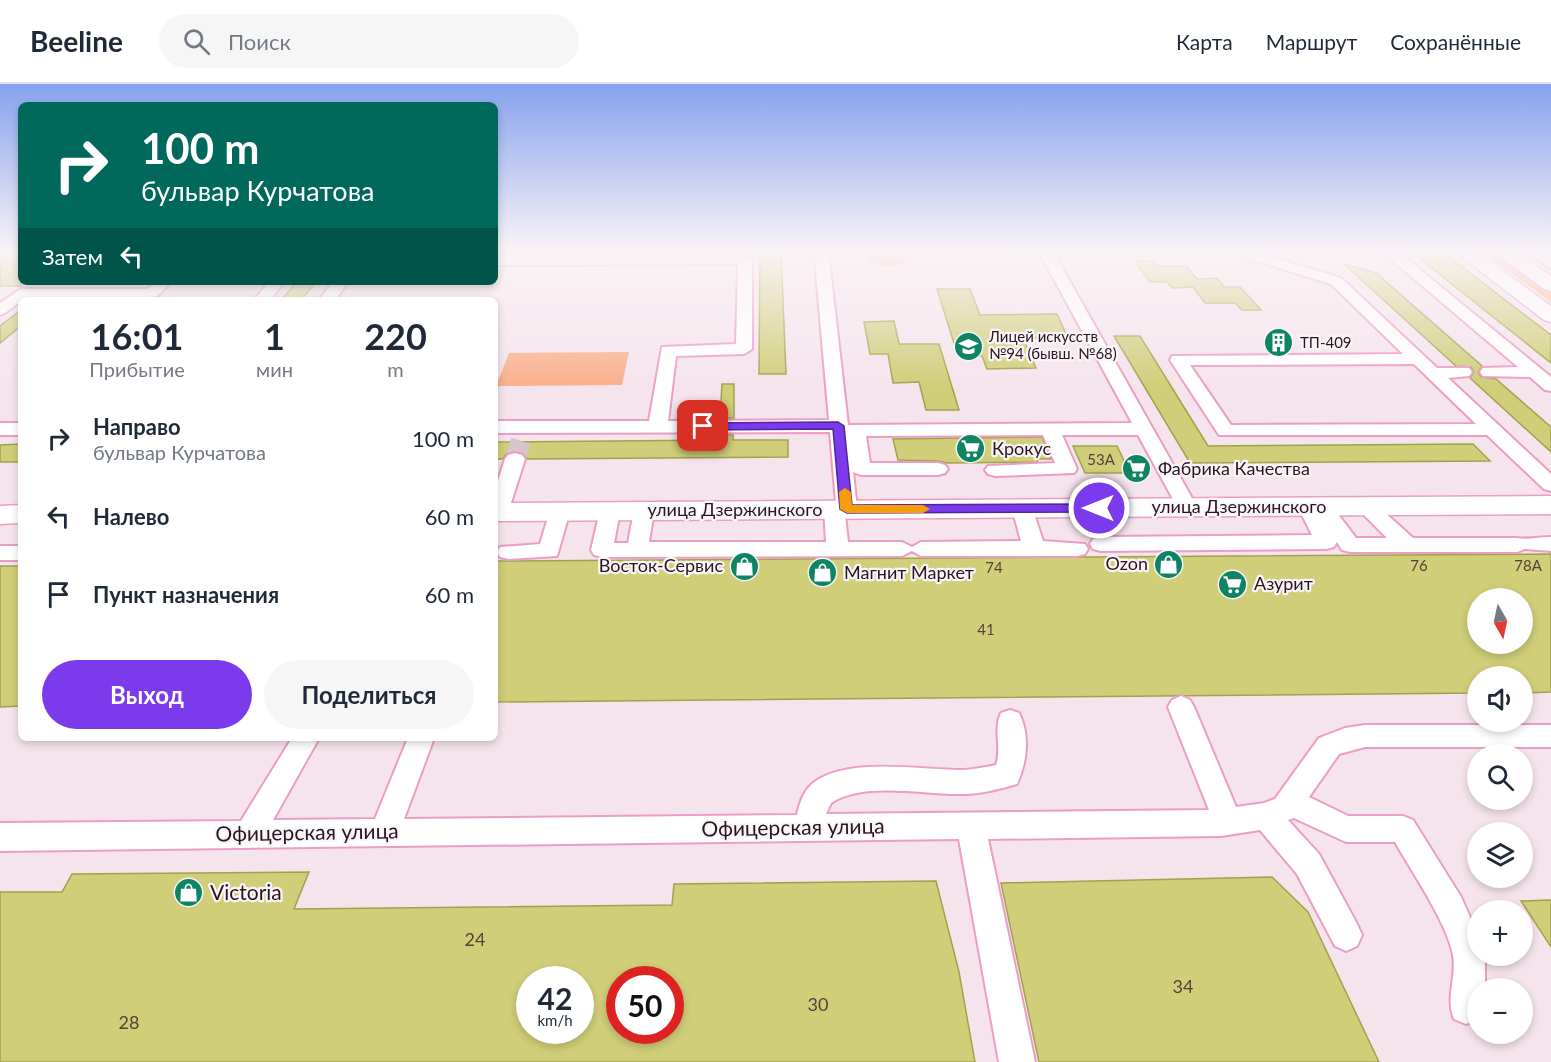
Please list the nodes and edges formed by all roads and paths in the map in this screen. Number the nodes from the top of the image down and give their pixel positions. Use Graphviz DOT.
graph roads {
  1 [pos="19,296"];
  2 [pos="745,296"];
  3 [pos="827,296"];
  4 [pos="1071,296"];
  5 [pos="1351,296"];
  6 [pos="1442,296"];
  7 [pos="1524,296"];
  8 [pos="0,309"];
  9 [pos="1551,316"];
  10 [pos="1418,359"];
  11 [pos="1463,372"];
  12 [pos="1488,372"];
  13 [pos="1534,372"];
  14 [pos="1433,373"];
  15 [pos="1551,386"];
  16 [pos="658,426"];
  17 [pos="0,429"];
  18 [pos="18,429"];
  19 [pos="498,429"];
  20 [pos="844,429"];
  21 [pos="1144,429"];
  22 [pos="1492,429"];
  23 [pos="1050,430"];
  24 [pos="521,442"];
  25 [pos="938,469"];
  26 [pos="995,470"];
  27 [pos="1551,485"];
  28 [pos="1551,505"];
  29 [pos="498,506"];
  30 [pos="1314,506"];
  31 [pos="1365,506"];
  32 [pos="1187,507"];
  33 [pos="1022,508"];
  34 [pos="840,509"];
  35 [pos="560,511"];
  36 [pos="610,511"];
  37 [pos="644,511"];
  38 [pos="498,512"];
  39 [pos="18,514"];
  40 [pos="0,515"];
  41 [pos="1101,544"];
  42 [pos="1534,544"];
  43 [pos="1408,545"];
  44 [pos="1034,548"];
  45 [pos="838,549"];
  46 [pos="1077,549"];
  47 [pos="637,550"];
  48 [pos="508,552"];
  49 [pos="0,553"];
  50 [pos="18,553"];
  51 [pos="1181,707"];
  52 [pos="1010,721"];
  53 [pos="1551,736"];
  54 [pos="304,741"];
  55 [pos="420,741"];
  56 [pos="1278,808"];
  57 [pos="1228,822"];
  58 [pos="971,826"];
  59 [pos="810,828"];
  60 [pos="384,833"];
  61 [pos="249,834"];
  62 [pos="0,837"];
  63 [pos="1346,935"];
  64 [pos="1466,1007"];
  65 [pos="1017,1062"];
  1 -- 8 [label="street"];
  2 -- 16 [label="street"];
  3 -- 20 [label="street"];
  4 -- 21 [label="street"];
  5 -- 10 [label="street"];
  6 -- 13 [label="street"];
  7 -- 9 [label="main road"];
  10 -- 14 [label="street"];
  10 -- 22 [label="street"];
  11 -- 14 [label="street"];
  12 -- 13 [label="street"];
  13 -- 15 [label="street"];
  14 -- 22 [label="street"];
  16 -- 20 [label="street"];
  16 -- 24 [label="street"];
  17 -- 18 [label="street"];
  19 -- 24 [label="street"];
  20 -- 23 [label="street"];
  20 -- 25 [label="street"];
  20 -- 34 [label="street"];
  21 -- 23 [label="street"];
  21 -- 32 [label="street"];
  22 -- 27 [label="street"];
  23 -- 26 [label="street"];
  24 -- 29 [label="street"];
  28 -- 31 [label="main road, улица Дзержинского"];
  30 -- 31 [label="main road, улица Дзержинского"];
  30 -- 32 [label="main road, улица Дзержинского"];
  30 -- 41 [label="street"];
  30 -- 43 [label="street"];
  31 -- 43 [label="street"];
  32 -- 33 [label="main road, улица Дзержинского"];
  33 -- 34 [label="main road, улица Дзержинского"];
  33 -- 44 [label="street"];
  34 -- 37 [label="main road, улица Дзержинского"];
  34 -- 45 [label="street"];
  35 -- 36 [label="main road, улица Дзержинского"];
  35 -- 38 [label="main road, улица Дзержинского"];
  35 -- 48 [label="street"];
  36 -- 37 [label="main road, улица Дзержинского"];
  36 -- 47 [label="street"];
  37 -- 47 [label="street"];
  39 -- 40 [label="main road"];
  42 -- 43 [label="street"];
  44 -- 45 [label="street"];
  44 -- 46 [label="street"];
  45 -- 47 [label="street"];
  49 -- 50 [label="street"];
  51 -- 57 [label="street"];
  52 -- 59 [label="street"];
  53 -- 56 [label="street"];
  54 -- 61 [label="street"];
  55 -- 60 [label="street"];
  56 -- 57 [label="street, Офицерская улица"];
  56 -- 63 [label="street"];
  56 -- 64 [label="street"];
  57 -- 58 [label="street, Офицерская улица"];
  58 -- 59 [label="street, Офицерская улица"];
  58 -- 65 [label="street"];
  59 -- 60 [label="street, Офицерская улица"];
  60 -- 61 [label="street, Офицерская улица"];
  61 -- 62 [label="street, Офицерская улица"];
}
